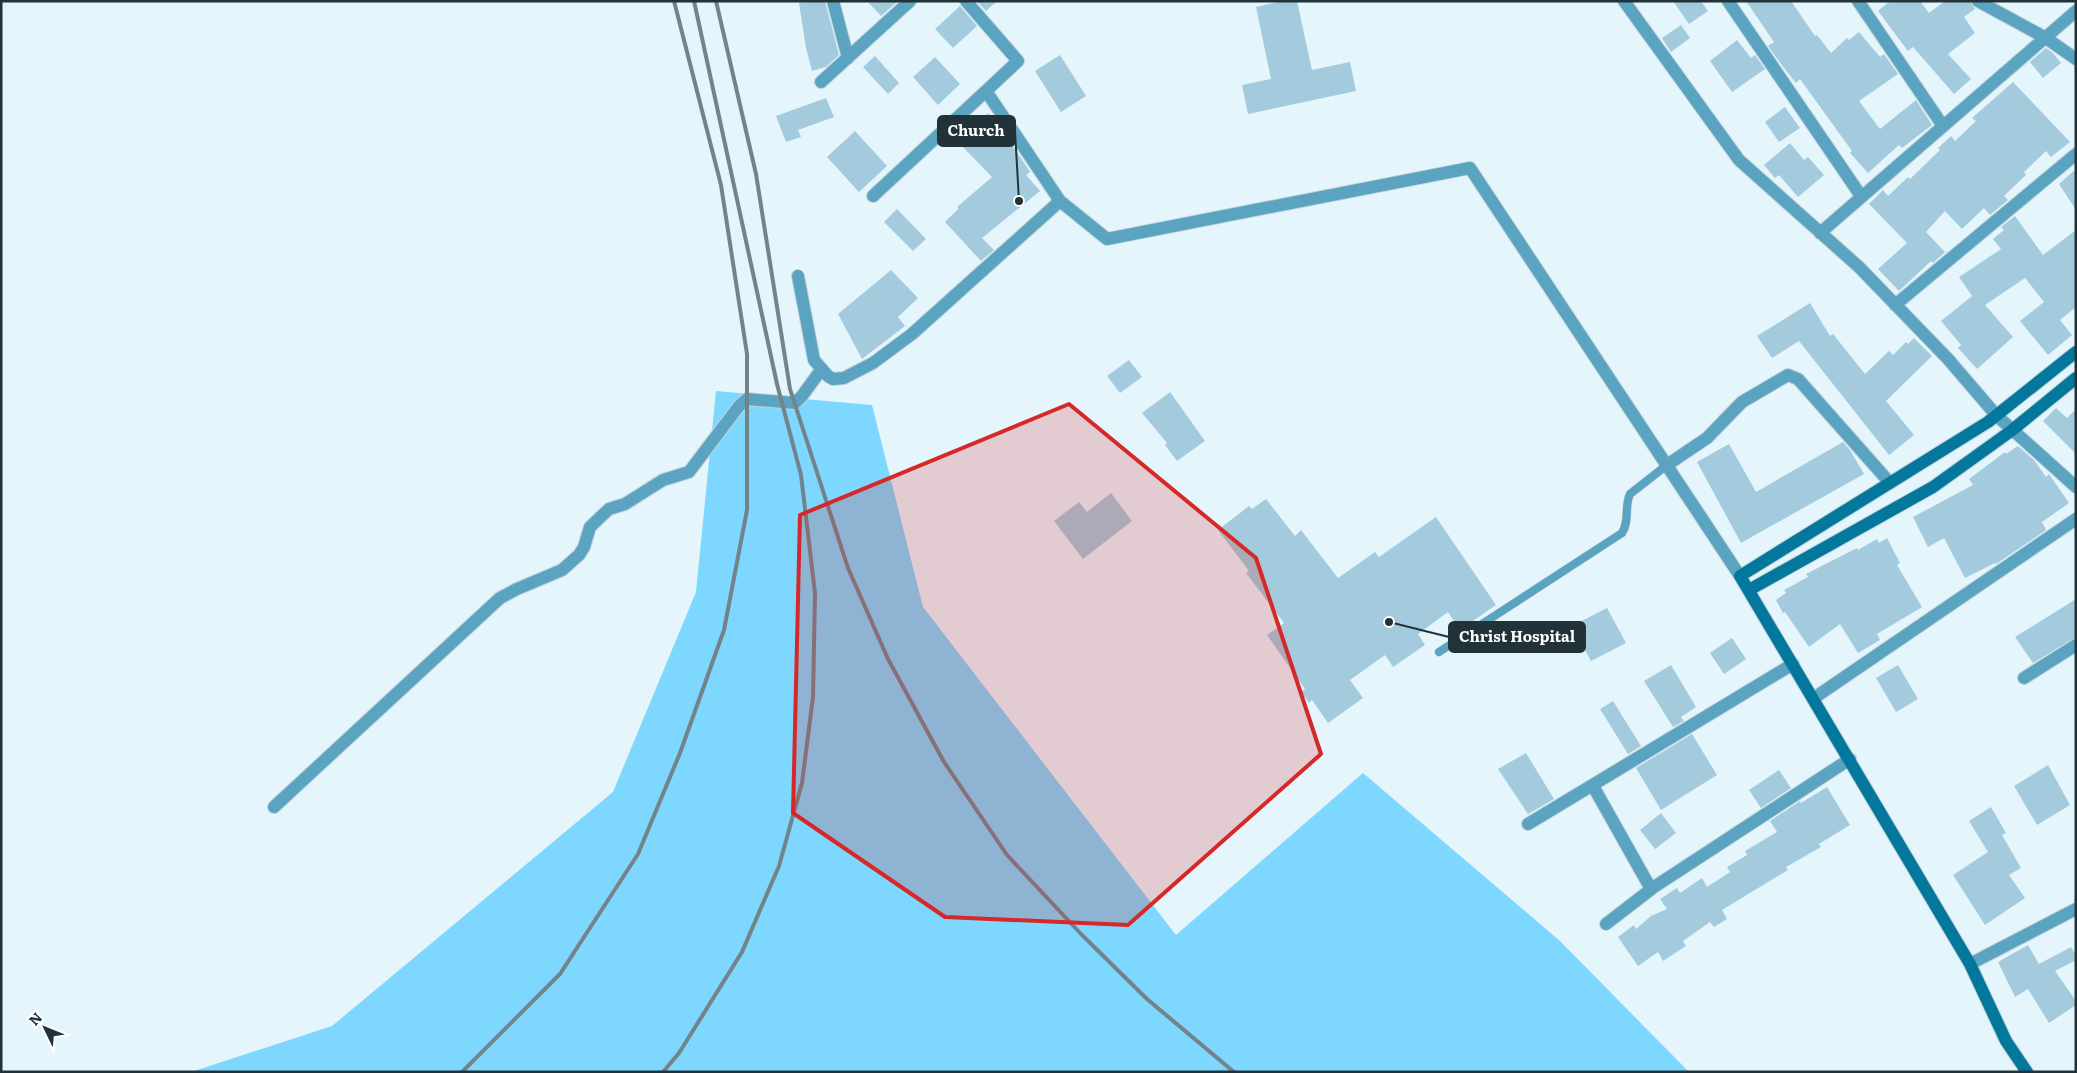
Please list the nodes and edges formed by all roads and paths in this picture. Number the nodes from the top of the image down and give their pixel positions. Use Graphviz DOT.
graph roads {
  1 [pos="832,1"];
  2 [pos="910,1"];
  3 [pos="966,1"];
  4 [pos="1624,1"];
  5 [pos="1728,1"];
  6 [pos="1858,1"];
  7 [pos="1978,1"];
  8 [pos="2076,11"];
  9 [pos="2046,38"];
  10 [pos="848,58"];
  11 [pos="2076,59"];
  12 [pos="821,82"];
  13 [pos="986,91"];
  14 [pos="1943,126"];
  15 [pos="2076,154"];
  16 [pos="873,196"];
  17 [pos="1861,196"];
  18 [pos="1060,201"];
  19 [pos="1820,233"];
  20 [pos="798,276"];
  21 [pos="1895,305"];
  22 [pos="2076,352"];
  23 [pos="821,370"];
  24 [pos="2076,378"];
  25 [pos="1996,415"];
  26 [pos="2011,430"];
  27 [pos="1667,465"];
  28 [pos="1890,483"];
  29 [pos="2076,488"];
  30 [pos="2076,519"];
  31 [pos="1740,576"];
  32 [pos="1749,590"];
  33 [pos="2076,645"];
  34 [pos="1438,652"];
  35 [pos="1793,664"];
  36 [pos="2024,678"];
  37 [pos="1814,698"];
  38 [pos="1850,759"];
  39 [pos="1593,786"];
  40 [pos="274,807"];
  41 [pos="1528,824"];
  42 [pos="1651,889"];
  43 [pos="2076,909"];
  44 [pos="1606,924"];
  45 [pos="1970,964"];
  46 [pos="2027,1072"];
  1 -- 10 [label="street"];
  2 -- 10 [label="street"];
  3 -- 13 [label="street"];
  4 -- 19 [label="street"];
  5 -- 17 [label="street"];
  6 -- 14 [label="street"];
  7 -- 9 [label="street"];
  8 -- 9 [label="street"];
  9 -- 11 [label="street"];
  9 -- 14 [label="street"];
  10 -- 12 [label="street"];
  13 -- 16 [label="street"];
  13 -- 18 [label="street"];
  14 -- 17 [label="street"];
  15 -- 21 [label="street"];
  17 -- 19 [label="street"];
  18 -- 23 [label="street"];
  18 -- 27 [label="street"];
  19 -- 21 [label="street"];
  20 -- 23 [label="street"];
  21 -- 25 [label="street"];
  22 -- 25 [label="street"];
  23 -- 40 [label="street"];
  24 -- 26 [label="street"];
  25 -- 26 [label="street"];
  25 -- 28 [label="street"];
  26 -- 29 [label="street"];
  26 -- 32 [label="street"];
  27 -- 28 [label="street"];
  27 -- 31 [label="street"];
  27 -- 34 [label="lane"];
  28 -- 31 [label="street"];
  30 -- 37 [label="street"];
  31 -- 32 [label="street"];
  32 -- 35 [label="street"];
  33 -- 36 [label="street"];
  35 -- 37 [label="street"];
  35 -- 39 [label="street"];
  37 -- 38 [label="street"];
  38 -- 42 [label="street"];
  38 -- 45 [label="street"];
  39 -- 41 [label="street"];
  39 -- 42 [label="street"];
  42 -- 44 [label="street"];
  43 -- 45 [label="street"];
  45 -- 46 [label="street"];
}
